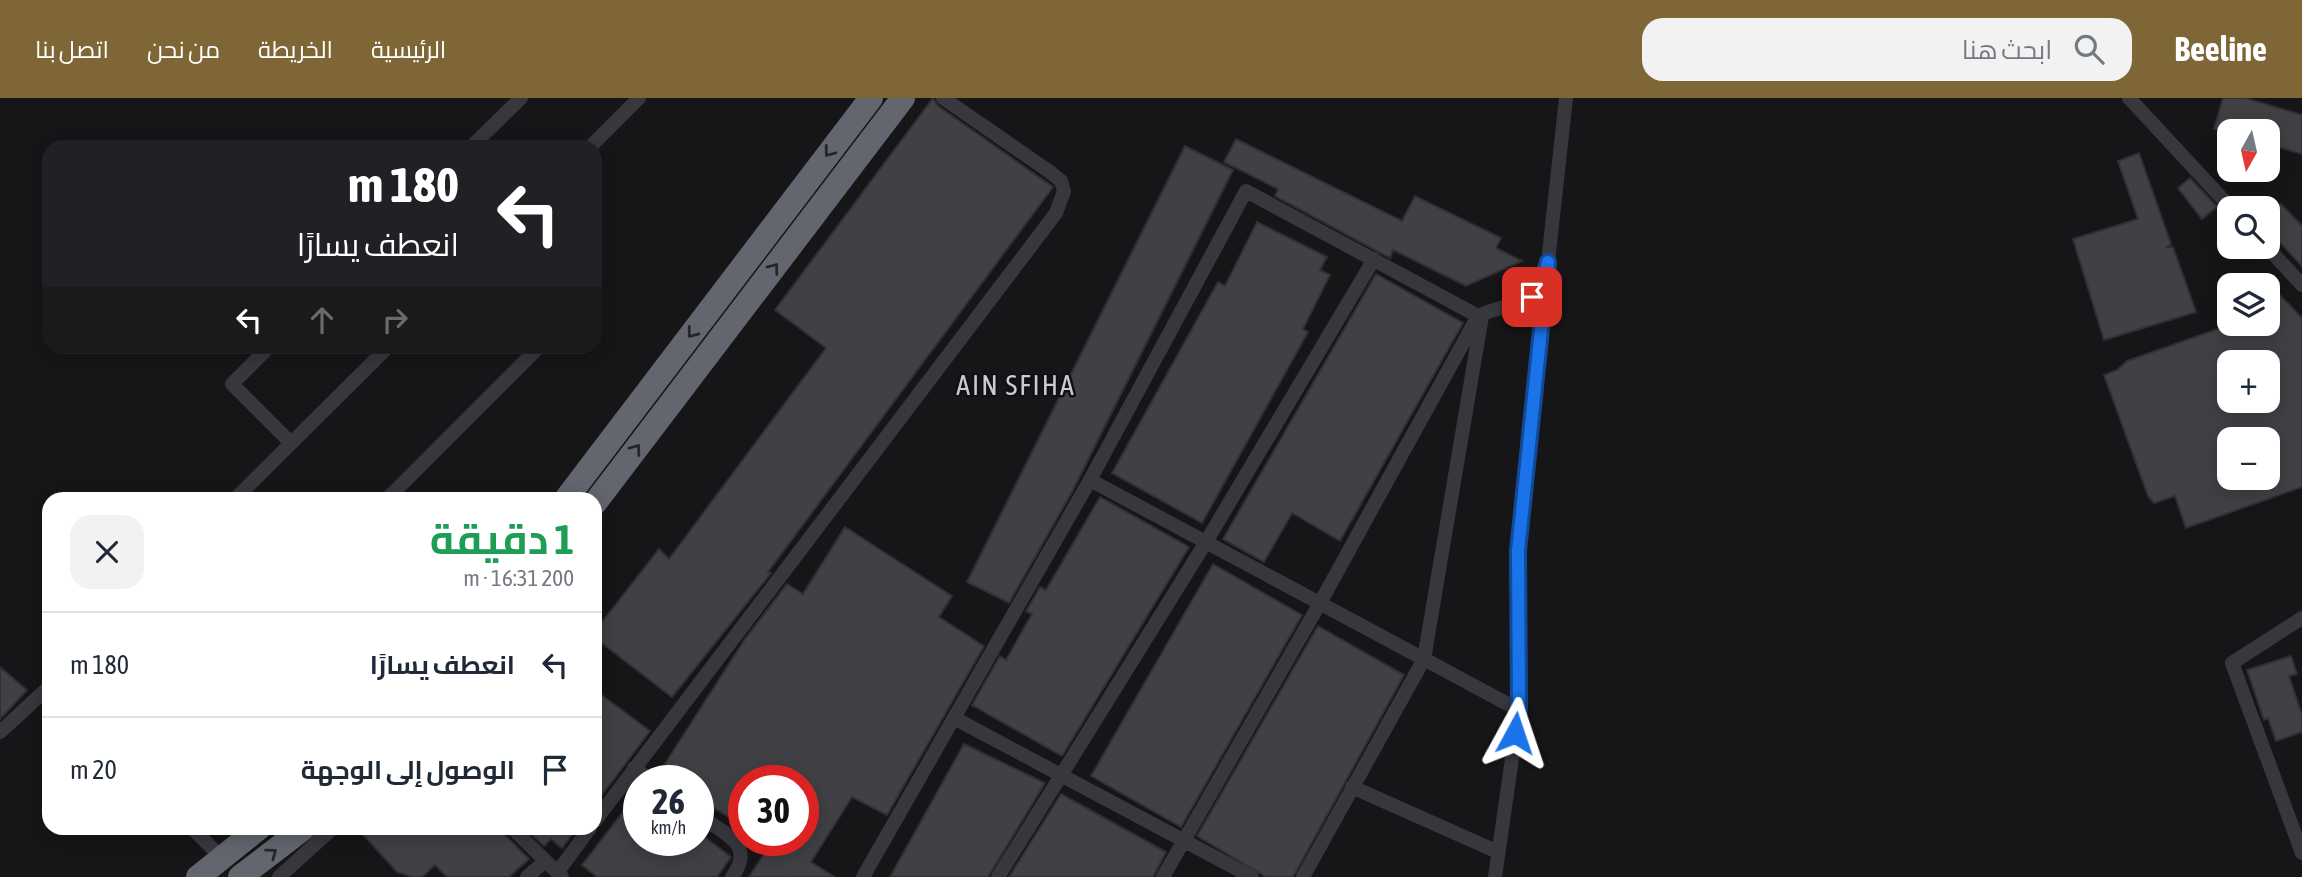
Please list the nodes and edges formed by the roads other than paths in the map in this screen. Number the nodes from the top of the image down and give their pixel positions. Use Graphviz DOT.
graph roads {
  1 [pos="521,98"];
  2 [pos="639,98"];
  3 [pos="871,98"];
  4 [pos="903,98"];
  5 [pos="943,98"];
  6 [pos="1566,98"];
  7 [pos="2129,98"];
  8 [pos="478,140"];
  9 [pos="597,140"];
  10 [pos="2220,196"];
  11 [pos="1374,259"];
  12 [pos="2278,259"];
  13 [pos="1548,262"];
  14 [pos="2302,285"];
  15 [pos="1480,314"];
  16 [pos="262,354"];
  17 [pos="381,354"];
  18 [pos="532,354"];
  19 [pos="292,443"];
  20 [pos="1090,480"];
  21 [pos="242,492"];
  22 [pos="394,492"];
  23 [pos="571,492"];
  24 [pos="602,494"];
  25 [pos="1206,542"];
  26 [pos="1320,603"];
  27 [pos="2302,618"];
  28 [pos="1424,659"];
  29 [pos="42,693"];
  30 [pos="1519,710"];
  31 [pos="954,718"];
  32 [pos="0,732"];
  33 [pos="636,765"];
  34 [pos="1063,776"];
  35 [pos="623,783"];
  36 [pos="1352,787"];
  37 [pos="602,811"];
  38 [pos="714,827"];
  39 [pos="199,835"];
  40 [pos="250,835"];
  41 [pos="295,835"];
  42 [pos="325,835"];
  43 [pos="519,835"];
  44 [pos="585,835"];
  45 [pos="2299,835"];
  46 [pos="1182,841"];
  47 [pos="1498,852"];
  48 [pos="2302,853"];
  49 [pos="222,858"];
  50 [pos="544,862"];
  51 [pos="559,875"];
  52 [pos="198,877"];
  53 [pos="240,877"];
  54 [pos="279,877"];
  55 [pos="527,877"];
  56 [pos="732,877"];
  57 [pos="863,877"];
  58 [pos="998,877"];
  59 [pos="1163,877"];
  60 [pos="1252,877"];
  61 [pos="1303,877"];
  62 [pos="1495,877"];
  1 -- 8 [label="street"];
  2 -- 9 [label="street"];
  3 -- 23 [label="highway, one-way"];
  24 -- 4 [label="highway, one-way"];
  5 -- 33 [label="street"];
  6 -- 13 [label="street"];
  7 -- 10 [label="street"];
  11 -- 15 [label="street"];
  11 -- 20 [label="street"];
  11 -- 25 [label="street"];
  12 -- 14 [label="street"];
  13 -- 15 [label="street"];
  13 -- 30 [label="street"];
  15 -- 26 [label="street"];
  15 -- 28 [label="street"];
  16 -- 19 [label="street"];
  17 -- 19 [label="street"];
  18 -- 22 [label="street"];
  19 -- 21 [label="street"];
  20 -- 25 [label="street"];
  20 -- 31 [label="street"];
  25 -- 26 [label="street"];
  25 -- 34 [label="street"];
  26 -- 28 [label="street"];
  26 -- 46 [label="street"];
  27 -- 45 [label="street"];
  28 -- 30 [label="street"];
  28 -- 36 [label="street"];
  29 -- 32 [label="street"];
  30 -- 47 [label="street"];
  31 -- 34 [label="street"];
  31 -- 57 [label="street"];
  34 -- 46 [label="street"];
  34 -- 58 [label="street"];
  35 -- 37 [label="street"];
  36 -- 47 [label="street"];
  36 -- 61 [label="street"];
  38 -- 56 [label="street"];
  39 -- 49 [label="street"];
  40 -- 49 [label="highway"];
  53 -- 41 [label="highway, one-way"];
  42 -- 54 [label="street"];
  43 -- 50 [label="street"];
  44 -- 51 [label="street"];
  45 -- 48 [label="street"];
  46 -- 59 [label="street"];
  46 -- 60 [label="street"];
  47 -- 62 [label="street"];
  49 -- 52 [label="highway"];
  50 -- 51 [label="street"];
  50 -- 55 [label="street"];
}
